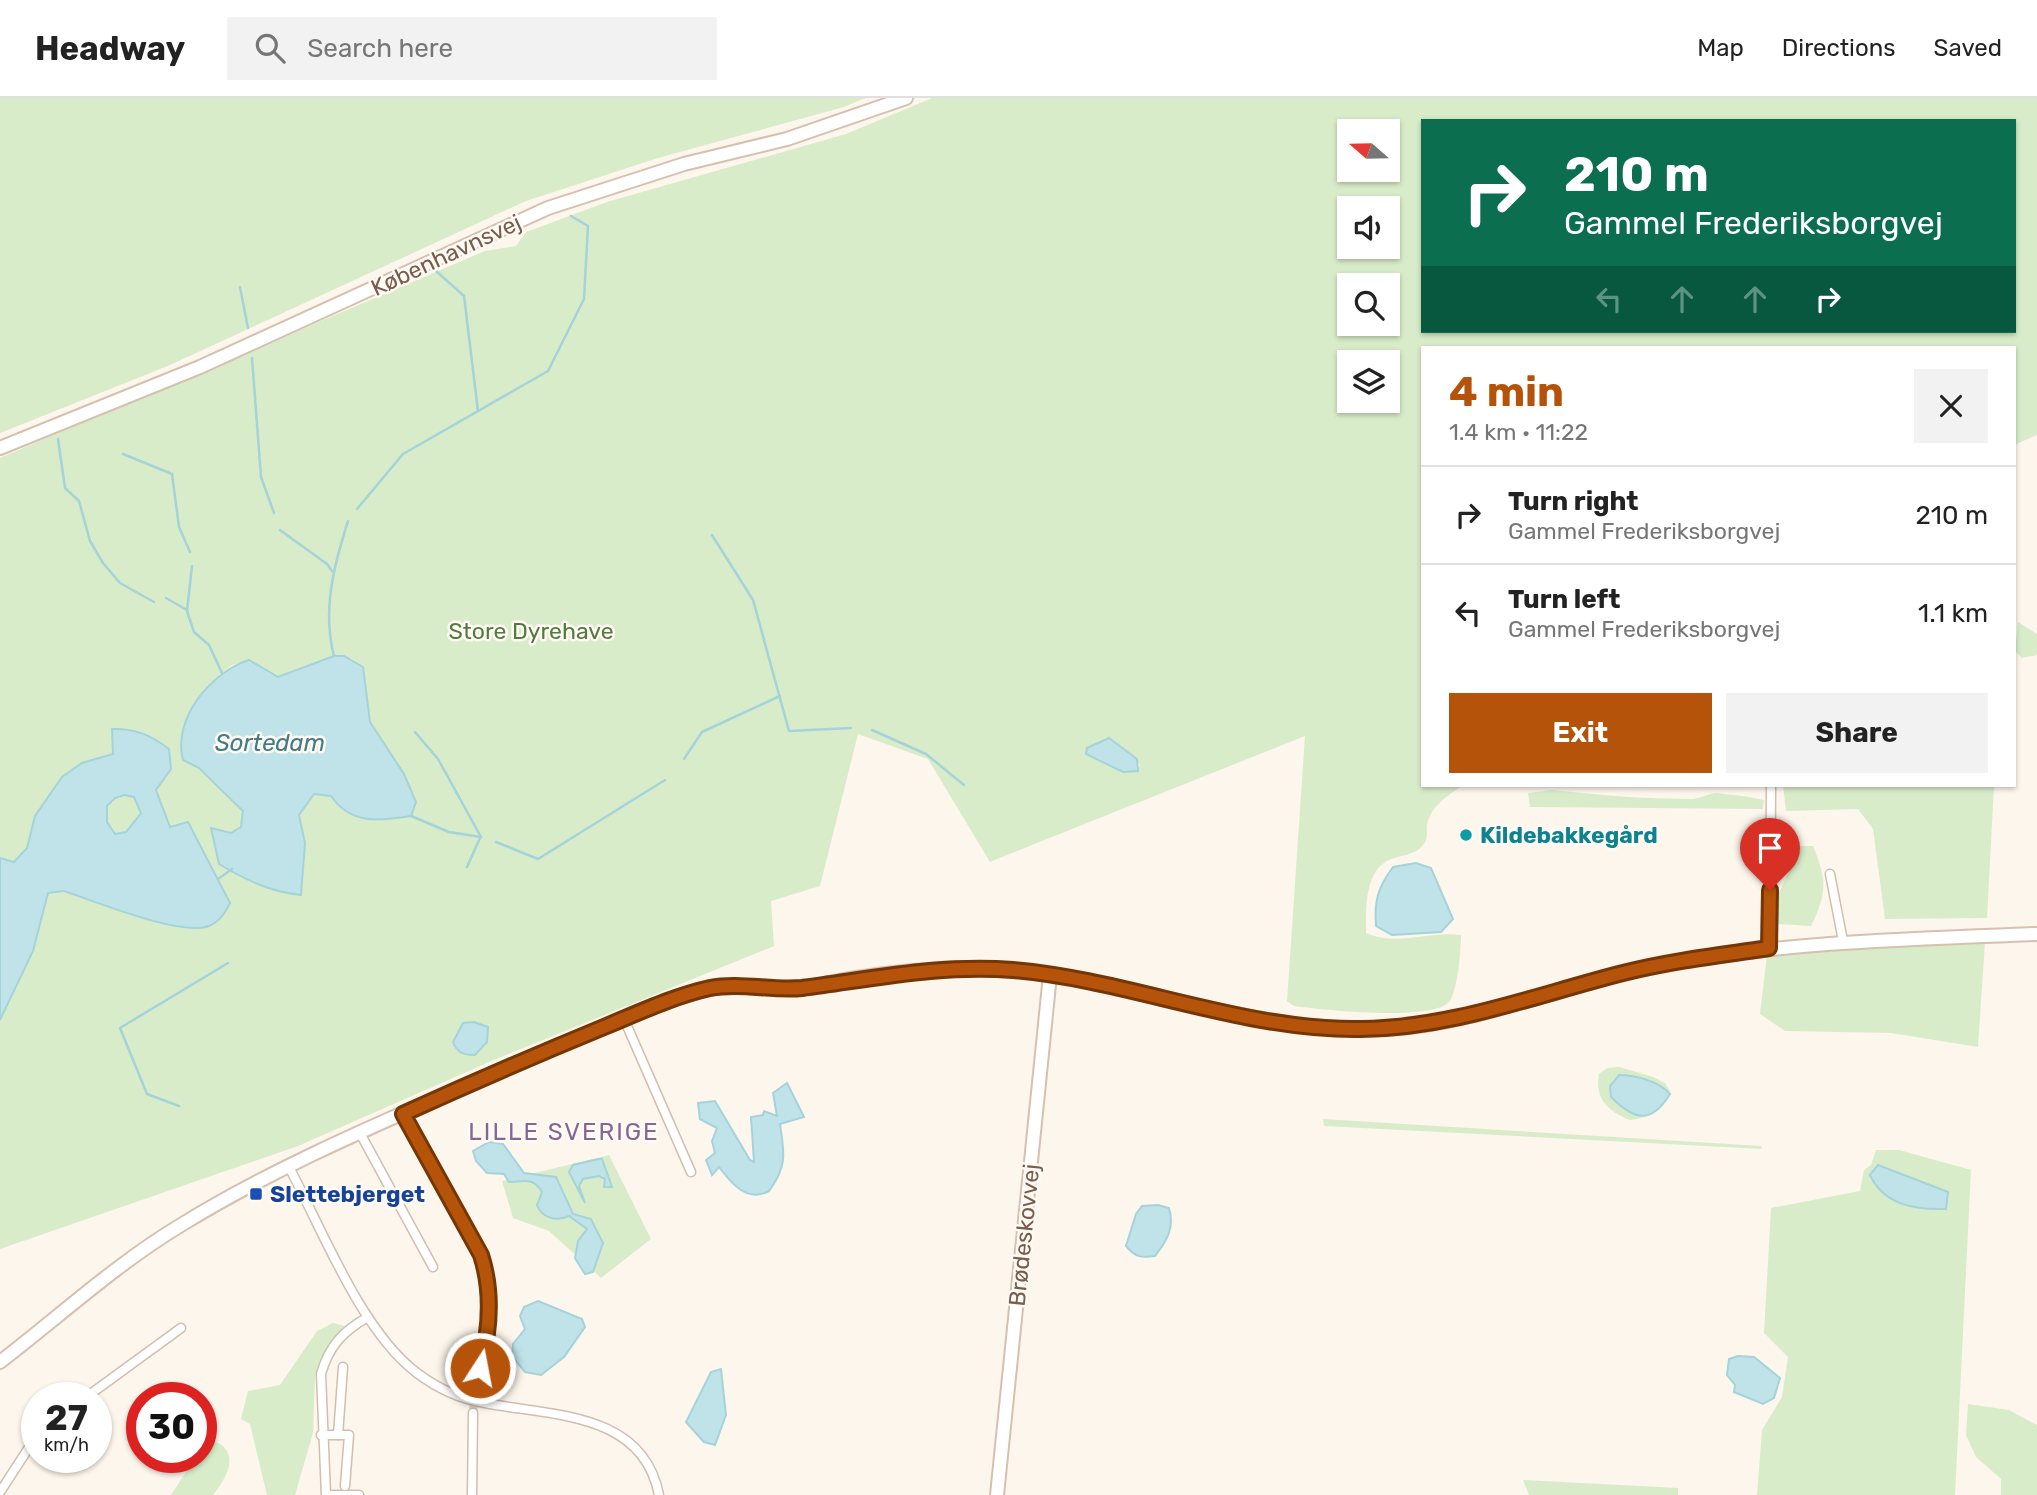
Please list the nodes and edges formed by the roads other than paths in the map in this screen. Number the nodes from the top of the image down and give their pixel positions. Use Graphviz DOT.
graph roads {
  1 [pos="906,98"];
  2 [pos="0,448"];
  3 [pos="1770,787"];
  4 [pos="1830,874"];
  5 [pos="2037,934"];
  6 [pos="1843,941"];
  7 [pos="1769,948"];
  8 [pos="1050,975"];
  9 [pos="624,1019"];
  10 [pos="403,1114"];
  11 [pos="360,1133"];
  12 [pos="289,1167"];
  13 [pos="691,1172"];
  14 [pos="433,1267"];
  15 [pos="368,1317"];
  16 [pos="181,1328"];
  17 [pos="0,1362"];
  18 [pos="343,1367"];
  19 [pos="107,1382"];
  20 [pos="475,1384"];
  21 [pos="473,1413"];
  22 [pos="321,1435"];
  23 [pos="338,1435"];
  24 [pos="21,1460"];
  25 [pos="345,1486"];
  26 [pos="0,1492"];
  27 [pos="326,1495"];
  28 [pos="359,1495"];
  29 [pos="472,1495"];
  30 [pos="659,1495"];
  31 [pos="997,1495"];
  1 -- 2 [label="street, Københavnsvej"];
  3 -- 7 [label="street"];
  4 -- 6 [label="street"];
  5 -- 6 [label="street"];
  6 -- 7 [label="street"];
  7 -- 8 [label="street"];
  8 -- 9 [label="street"];
  8 -- 31 [label="street, Brødeskovvej"];
  9 -- 10 [label="street"];
  9 -- 13 [label="street"];
  10 -- 11 [label="street"];
  10 -- 20 [label="street"];
  11 -- 12 [label="street"];
  11 -- 14 [label="street"];
  12 -- 15 [label="street"];
  12 -- 17 [label="street"];
  15 -- 22 [label="street"];
  15 -- 30 [label="street"];
  16 -- 19 [label="street"];
  18 -- 23 [label="street"];
  21 -- 29 [label="street"];
  22 -- 23 [label="street"];
  22 -- 27 [label="street"];
  23 -- 25 [label="street"];
  24 -- 26 [label="street"];
  27 -- 28 [label="street"];
}
